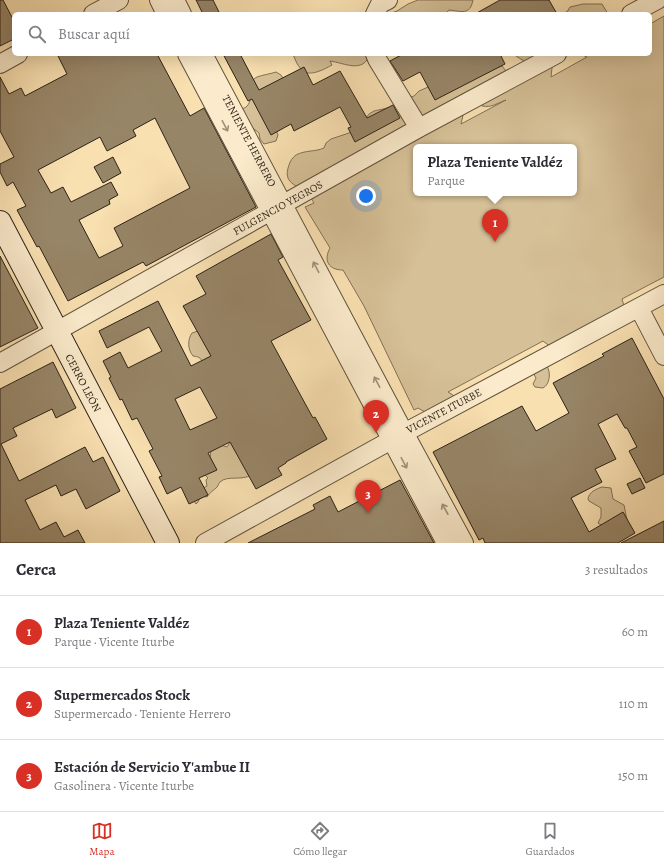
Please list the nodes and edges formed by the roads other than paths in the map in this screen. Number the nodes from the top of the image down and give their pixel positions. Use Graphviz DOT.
graph roads {
  1 [pos="119,0"];
  2 [pos="159,0"];
  3 [pos="174,0"];
  4 [pos="388,0"];
  5 [pos="657,0"];
  6 [pos="97,12"];
  7 [pos="165,12"];
  8 [pos="181,12"];
  9 [pos="377,12"];
  10 [pos="635,12"];
  11 [pos="14,56"];
  12 [pos="188,56"];
  13 [pos="204,56"];
  14 [pos="376,56"];
  15 [pos="553,56"];
  16 [pos="0,64"];
  17 [pos="216,94"];
  18 [pos="419,128"];
  19 [pos="277,209"];
  20 [pos="0,222"];
  21 [pos="664,294"];
  22 [pos="639,308"];
  23 [pos="56,332"];
  24 [pos="664,356"];
  25 [pos="0,363"];
  26 [pos="398,436"];
  27 [pos="168,543"];
  28 [pos="205,543"];
  29 [pos="446,543"];
  30 [pos="464,543"];
  1 -- 6 [label="street"];
  2 -- 7 [label="street"];
  3 -- 8 [label="street"];
  4 -- 9 [label="street"];
  5 -- 10 [label="street"];
  11 -- 16 [label="street"];
  12 -- 17 [label="street, TENIENTE HERRERO"];
  13 -- 17 [label="street, TENIENTE HERRERO"];
  14 -- 18 [label="street"];
  15 -- 18 [label="street, FULGENCIO YEGROS"];
  17 -- 19 [label="street, TENIENTE HERRERO"];
  18 -- 19 [label="street, FULGENCIO YEGROS"];
  19 -- 23 [label="street, FULGENCIO YEGROS"];
  19 -- 26 [label="street, TENIENTE HERRERO"];
  20 -- 23 [label="street, CERRO LEÓN"];
  21 -- 22 [label="street, VICENTE ITURBE"];
  22 -- 24 [label="street"];
  22 -- 26 [label="street, VICENTE ITURBE"];
  23 -- 25 [label="street, FULGENCIO YEGROS"];
  23 -- 27 [label="street, CERRO LEÓN"];
  26 -- 28 [label="street, VICENTE ITURBE"];
  26 -- 29 [label="street, TENIENTE HERRERO, one-way"];
  30 -- 26 [label="street, TENIENTE HERRERO, one-way"];
}
